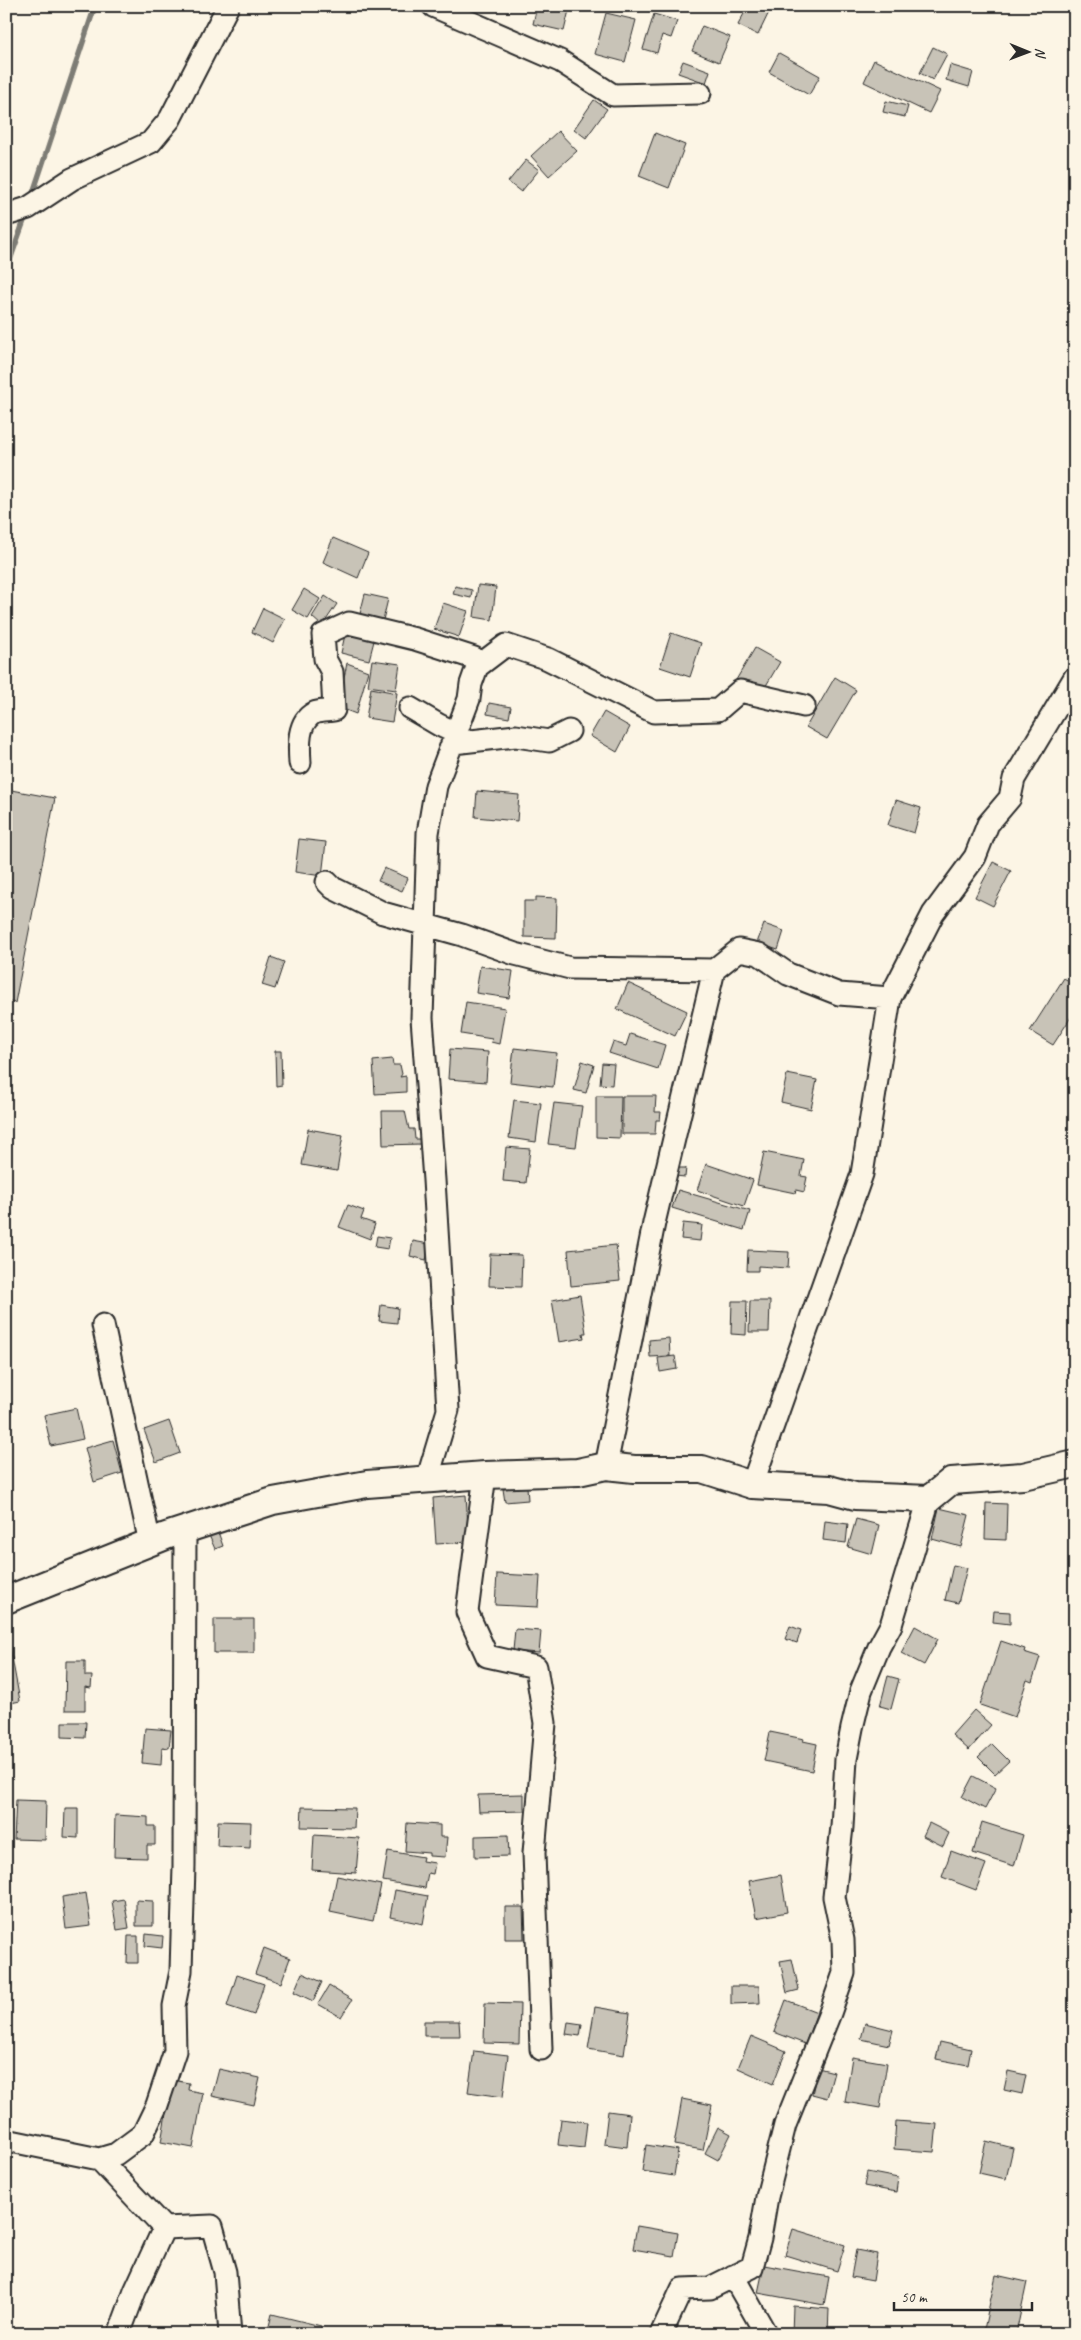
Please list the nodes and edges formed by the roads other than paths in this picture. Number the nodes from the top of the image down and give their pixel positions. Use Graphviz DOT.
graph roads {
  1 [pos="228,6"];
  2 [pos="434,6"];
  3 [pos="700,93"];
  4 [pos="6,215"];
  5 [pos="477,667"];
  6 [pos="1075,677"];
  7 [pos="804,706"];
  8 [pos="410,708"];
  9 [pos="569,731"];
  10 [pos="455,738"];
  11 [pos="300,763"];
  12 [pos="327,882"];
  13 [pos="425,924"];
  14 [pos="714,970"];
  15 [pos="890,998"];
  16 [pos="103,1325"];
  17 [pos="1075,1464"];
  18 [pos="606,1466"];
  19 [pos="485,1474"];
  20 [pos="428,1480"];
  21 [pos="752,1485"];
  22 [pos="929,1499"];
  23 [pos="185,1530"];
  24 [pos="150,1543"];
  25 [pos="6,1600"];
  26 [pos="541,2049"];
  27 [pos="6,2140"];
  28 [pos="99,2159"];
  29 [pos="164,2228"];
  30 [pos="733,2276"];
  31 [pos="119,2334"];
  32 [pos="230,2334"];
  33 [pos="661,2334"];
  34 [pos="766,2334"];
  1 -- 4 [label="street"];
  2 -- 3 [label="street"];
  5 -- 7 [label="street"];
  5 -- 10 [label="street"];
  5 -- 11 [label="street"];
  6 -- 15 [label="street"];
  8 -- 10 [label="street"];
  9 -- 10 [label="street"];
  10 -- 13 [label="street"];
  12 -- 13 [label="street"];
  13 -- 14 [label="street"];
  13 -- 20 [label="street"];
  14 -- 15 [label="street"];
  14 -- 18 [label="street"];
  15 -- 21 [label="street"];
  16 -- 24 [label="street"];
  17 -- 22 [label="street"];
  18 -- 19 [label="street"];
  18 -- 21 [label="street"];
  19 -- 20 [label="street"];
  19 -- 26 [label="street"];
  20 -- 23 [label="street"];
  21 -- 22 [label="street"];
  22 -- 30 [label="street"];
  23 -- 24 [label="street"];
  23 -- 28 [label="street"];
  24 -- 25 [label="street"];
  27 -- 28 [label="street"];
  28 -- 29 [label="street"];
  29 -- 31 [label="street"];
  29 -- 32 [label="street"];
  30 -- 33 [label="street"];
  30 -- 34 [label="street"];
}
